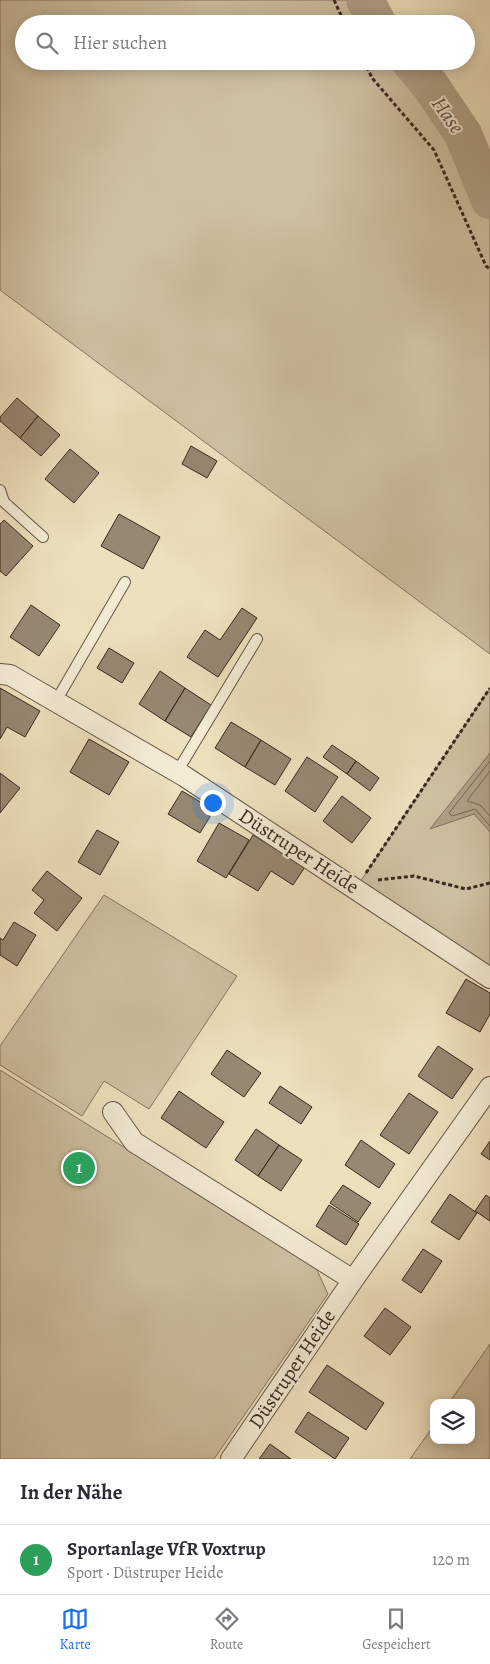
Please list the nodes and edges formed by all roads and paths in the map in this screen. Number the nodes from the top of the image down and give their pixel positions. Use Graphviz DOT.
graph roads {
  1 [pos="334,0"];
  2 [pos="342,15"];
  3 [pos="368,70"];
  4 [pos="490,269"];
  5 [pos="0,490"];
  6 [pos="42,537"];
  7 [pos="125,582"];
  8 [pos="257,639"];
  9 [pos="0,674"];
  10 [pos="490,688"];
  11 [pos="56,701"];
  12 [pos="177,772"];
  13 [pos="490,884"];
  14 [pos="356,888"];
  15 [pos="490,978"];
  16 [pos="490,1087"];
  17 [pos="113,1112"];
  18 [pos="353,1280"];
  19 [pos="232,1459"];
  1 -- 2 [label="path"];
  3 -- 4 [label="path"];
  5 -- 6 [label="lane"];
  7 -- 11 [label="lane"];
  8 -- 12 [label="lane"];
  9 -- 11 [label="street, Düstruper Heide"];
  10 -- 14 [label="path"];
  11 -- 12 [label="street, Düstruper Heide"];
  12 -- 14 [label="street, Düstruper Heide"];
  13 -- 14 [label="path"];
  14 -- 15 [label="street, Düstruper Heide"];
  16 -- 18 [label="street, Düstruper Heide"];
  17 -- 18 [label="street"];
  18 -- 19 [label="street, Düstruper Heide"];
}
